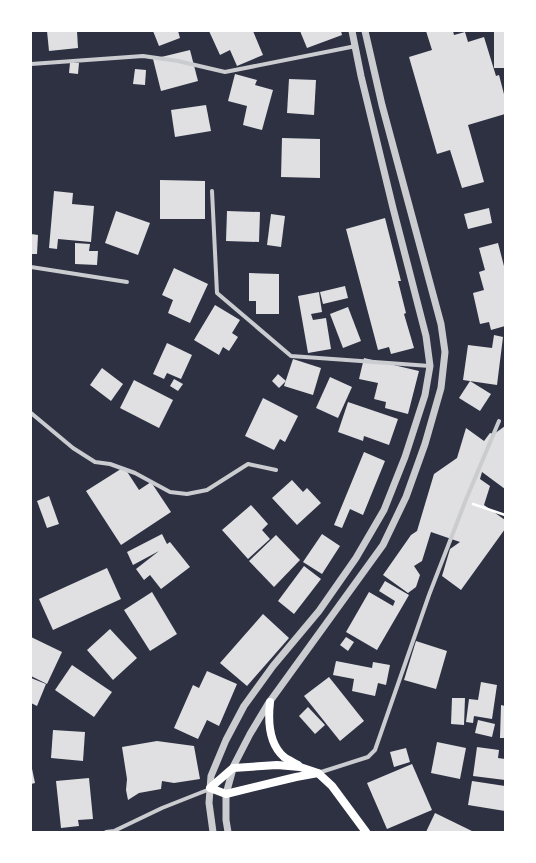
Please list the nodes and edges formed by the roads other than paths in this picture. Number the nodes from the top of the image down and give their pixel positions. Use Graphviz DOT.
graph roads {
  1 [pos="352,31"];
  2 [pos="365,31"];
  3 [pos="356,46"];
  4 [pos="31,64"];
  5 [pos="212,191"];
  6 [pos="31,267"];
  7 [pos="127,282"];
  8 [pos="430,366"];
  9 [pos="31,412"];
  10 [pos="499,421"];
  11 [pos="276,470"];
  12 [pos="270,702"];
  13 [pos="300,767"];
  14 [pos="233,768"];
  15 [pos="318,773"];
  16 [pos="210,788"];
  17 [pos="226,794"];
  18 [pos="106,832"];
  19 [pos="213,832"];
  20 [pos="228,832"];
  21 [pos="366,832"];
  1 -- 3 [label="street"];
  2 -- 12 [label="street"];
  3 -- 4 [label="street"];
  3 -- 8 [label="street"];
  5 -- 8 [label="street"];
  6 -- 7 [label="street"];
  8 -- 16 [label="street"];
  9 -- 11 [label="street"];
  10 -- 15 [label="street"];
  12 -- 13 [label="main road"];
  12 -- 14 [label="street"];
  13 -- 14 [label="main road"];
  13 -- 15 [label="main road"];
  14 -- 16 [label="main road"];
  14 -- 17 [label="street"];
  15 -- 17 [label="main road"];
  15 -- 21 [label="main road"];
  16 -- 17 [label="main road"];
  16 -- 18 [label="street"];
  16 -- 19 [label="street"];
  17 -- 20 [label="street"];
}
